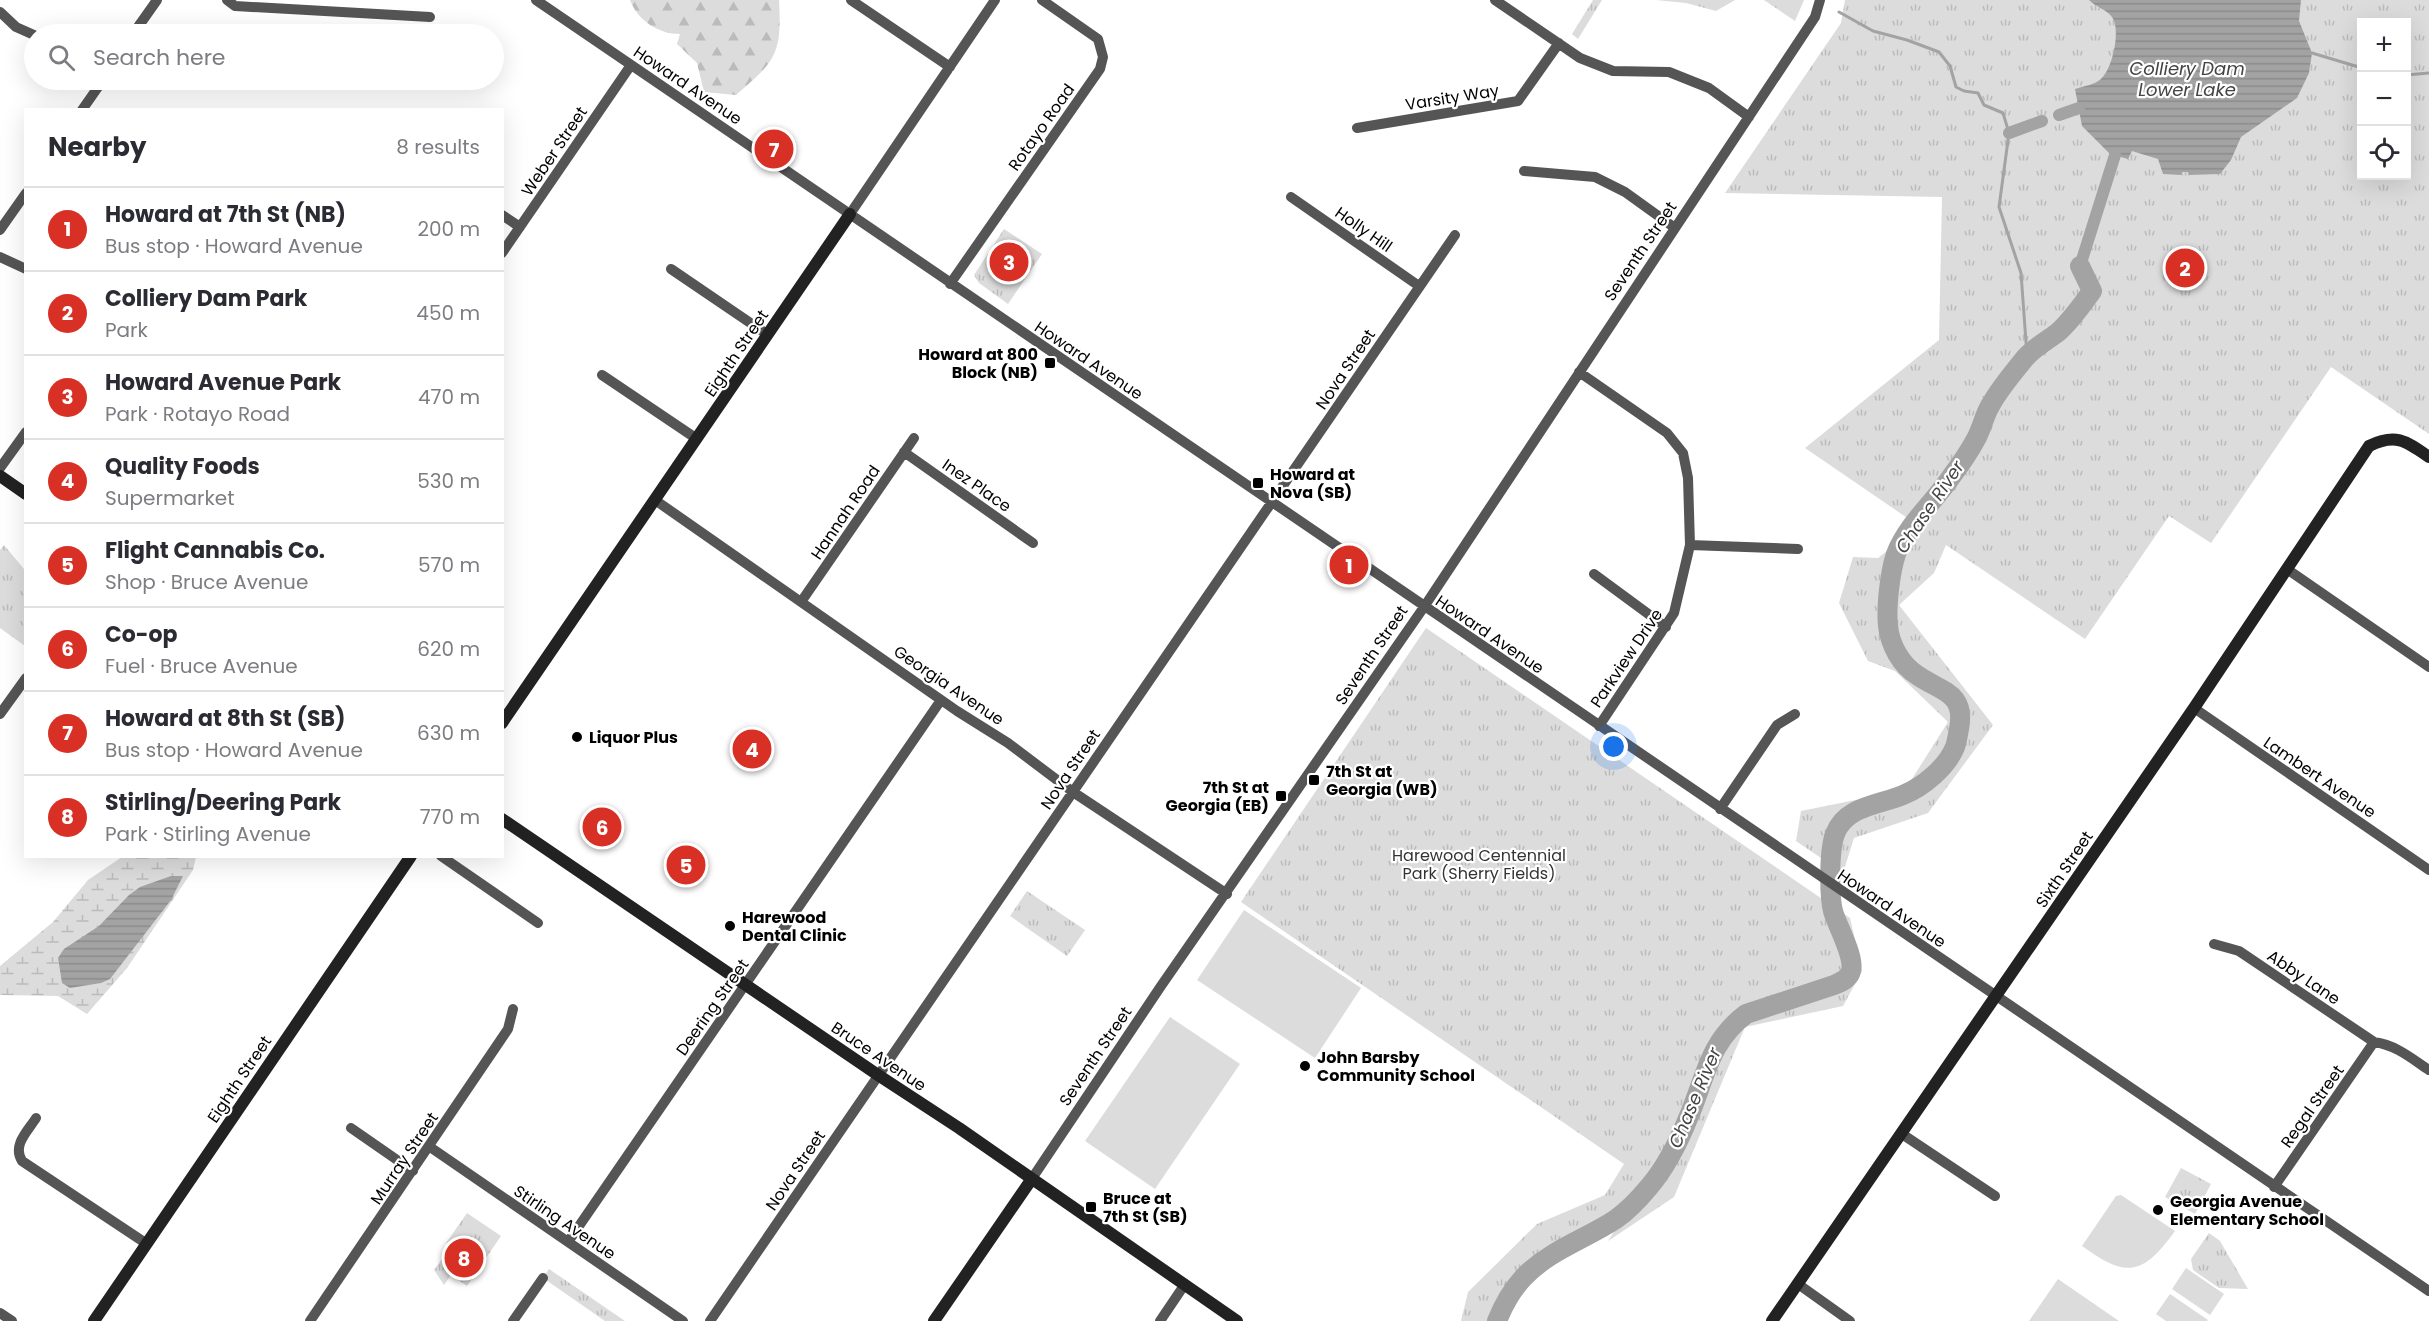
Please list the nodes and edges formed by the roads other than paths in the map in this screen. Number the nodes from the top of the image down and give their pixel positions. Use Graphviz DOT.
graph roads {
  1 [pos="157,0"];
  2 [pos="227,0"];
  3 [pos="536,0"];
  4 [pos="851,0"];
  5 [pos="995,0"];
  6 [pos="1042,0"];
  7 [pos="1495,0"];
  8 [pos="1820,0"];
  9 [pos="0,12"];
  10 [pos="430,16"];
  11 [pos="140,24"];
  12 [pos="24,31"];
  13 [pos="1559,44"];
  14 [pos="631,65"];
  15 [pos="950,67"];
  16 [pos="96,90"];
  17 [pos="83,108"];
  18 [pos="1749,117"];
  19 [pos="1357,128"];
  20 [pos="1524,171"];
  21 [pos="24,196"];
  22 [pos="1291,197"];
  23 [pos="850,214"];
  24 [pos="504,216"];
  25 [pos="520,227"];
  26 [pos="1675,228"];
  27 [pos="0,230"];
  28 [pos="1455,235"];
  29 [pos="504,250"];
  30 [pos="0,257"];
  31 [pos="24,268"];
  32 [pos="671,269"];
  33 [pos="950,284"];
  34 [pos="1419,286"];
  35 [pos="768,335"];
  36 [pos="1579,372"];
  37 [pos="602,375"];
  38 [pos="24,435"];
  39 [pos="914,438"];
  40 [pos="697,439"];
  41 [pos="904,452"];
  42 [pos="2429,457"];
  43 [pos="0,468"];
  44 [pos="0,476"];
  45 [pos="24,493"];
  46 [pos="655,500"];
  47 [pos="1271,502"];
  48 [pos="1033,543"];
  49 [pos="1690,545"];
  50 [pos="1798,549"];
  51 [pos="2287,569"];
  52 [pos="1594,574"];
  53 [pos="801,602"];
  54 [pos="1424,607"];
  55 [pos="1666,627"];
  56 [pos="2429,667"];
  57 [pos="24,681"];
  58 [pos="942,700"];
  59 [pos="2194,708"];
  60 [pos="0,714"];
  61 [pos="1795,714"];
  62 [pos="504,720"];
  63 [pos="1599,726"];
  64 [pos="1073,792"];
  65 [pos="1720,809"];
  66 [pos="504,820"];
  67 [pos="410,858"];
  68 [pos="444,858"];
  69 [pos="2429,870"];
  70 [pos="1227,894"];
  71 [pos="538,923"];
  72 [pos="2214,944"];
  73 [pos="745,985"];
  74 [pos="1996,997"];
  75 [pos="513,1008"];
  76 [pos="2374,1042"];
  77 [pos="2429,1070"];
  78 [pos="878,1076"];
  79 [pos="36,1118"];
  80 [pos="351,1128"];
  81 [pos="1902,1134"];
  82 [pos="430,1148"];
  83 [pos="413,1171"];
  84 [pos="1031,1180"];
  85 [pos="2274,1187"];
  86 [pos="1995,1196"];
  87 [pos="568,1242"];
  88 [pos="147,1244"];
  89 [pos="543,1278"];
  90 [pos="1185,1284"];
  91 [pos="1798,1284"];
  92 [pos="2429,1291"];
  93 [pos="0,1313"];
  94 [pos="519,1319"];
  95 [pos="12,1321"];
  96 [pos="94,1321"];
  97 [pos="310,1321"];
  98 [pos="683,1321"];
  99 [pos="710,1321"];
  100 [pos="934,1321"];
  101 [pos="1160,1321"];
  102 [pos="1237,1321"];
  103 [pos="1772,1321"];
  104 [pos="1850,1321"];
  1 -- 11 [label="street"];
  2 -- 10 [label="street"];
  3 -- 14 [label="street, Howard Avenue"];
  4 -- 15 [label="street"];
  5 -- 15 [label="street, Eighth Street"];
  6 -- 33 [label="street, Rotayo Road"];
  7 -- 13 [label="street"];
  8 -- 18 [label="street, Seventh Street"];
  9 -- 12 [label="street"];
  13 -- 18 [label="street"];
  13 -- 19 [label="street, Varsity Way"];
  14 -- 23 [label="street, Howard Avenue"];
  14 -- 25 [label="street, Weber Street"];
  15 -- 23 [label="street, Eighth Street"];
  16 -- 17 [label="street"];
  18 -- 26 [label="street, Seventh Street"];
  20 -- 26 [label="street"];
  21 -- 27 [label="street"];
  22 -- 34 [label="street, Holly Hill"];
  23 -- 33 [label="street, Howard Avenue"];
  23 -- 35 [label="street, Eighth Street"];
  24 -- 25 [label="street"];
  25 -- 29 [label="street, Weber Street"];
  26 -- 36 [label="street, Seventh Street"];
  28 -- 34 [label="street, Nova Street"];
  30 -- 31 [label="street"];
  32 -- 35 [label="street"];
  33 -- 47 [label="street, Howard Avenue"];
  34 -- 47 [label="street, Nova Street"];
  35 -- 40 [label="street, Eighth Street"];
  36 -- 49 [label="street, Parkview Drive"];
  36 -- 54 [label="street, Seventh Street"];
  37 -- 40 [label="street"];
  38 -- 43 [label="street"];
  39 -- 41 [label="street, Hannah Road"];
  40 -- 46 [label="street, Eighth Street"];
  41 -- 48 [label="street, Inez Place"];
  41 -- 53 [label="street, Hannah Road"];
  42 -- 51 [label="street, Sixth Street"];
  44 -- 45 [label="street"];
  46 -- 53 [label="street, Georgia Avenue"];
  46 -- 62 [label="street, Eighth Street"];
  47 -- 54 [label="street, Howard Avenue"];
  47 -- 64 [label="street, Nova Street"];
  49 -- 50 [label="street"];
  49 -- 55 [label="street, Parkview Drive"];
  51 -- 56 [label="street"];
  51 -- 59 [label="street, Sixth Street"];
  52 -- 55 [label="street"];
  53 -- 58 [label="street, Georgia Avenue"];
  54 -- 63 [label="street, Howard Avenue"];
  54 -- 70 [label="street, Seventh Street"];
  55 -- 63 [label="street, Parkview Drive"];
  57 -- 60 [label="street"];
  58 -- 64 [label="street, Georgia Avenue"];
  58 -- 73 [label="street, Deering Street"];
  59 -- 69 [label="street, Lambert Avenue"];
  59 -- 74 [label="street, Sixth Street"];
  61 -- 65 [label="street"];
  63 -- 65 [label="street, Howard Avenue"];
  64 -- 70 [label="street, Georgia Avenue"];
  64 -- 78 [label="street, Nova Street"];
  65 -- 74 [label="street, Howard Avenue"];
  66 -- 73 [label="street, Bruce Avenue"];
  67 -- 88 [label="street, Eighth Street"];
  68 -- 71 [label="street"];
  70 -- 84 [label="street, Seventh Street"];
  72 -- 76 [label="street, Abby Lane"];
  73 -- 78 [label="street, Bruce Avenue"];
  73 -- 87 [label="street, Deering Street"];
  74 -- 81 [label="street, Sixth Street"];
  74 -- 85 [label="street, Howard Avenue"];
  75 -- 82 [label="street, Murray Street"];
  76 -- 77 [label="street, Abby Lane"];
  76 -- 85 [label="street, Regal Street"];
  78 -- 84 [label="street, Bruce Avenue"];
  78 -- 99 [label="street, Nova Street"];
  79 -- 88 [label="street"];
  80 -- 83 [label="street"];
  81 -- 86 [label="street"];
  81 -- 91 [label="street, Sixth Street"];
  82 -- 83 [label="street, Murray Street"];
  82 -- 87 [label="street, Stirling Avenue"];
  83 -- 97 [label="street, Murray Street"];
  84 -- 90 [label="street, Bruce Avenue"];
  84 -- 100 [label="street, Seventh Street"];
  85 -- 92 [label="street, Howard Avenue"];
  87 -- 98 [label="street, Stirling Avenue"];
  88 -- 96 [label="street, Eighth Street"];
  89 -- 94 [label="street"];
  90 -- 101 [label="street"];
  90 -- 102 [label="street, Bruce Avenue"];
  91 -- 103 [label="street, Sixth Street"];
  91 -- 104 [label="street"];
  93 -- 95 [label="street"];
}
